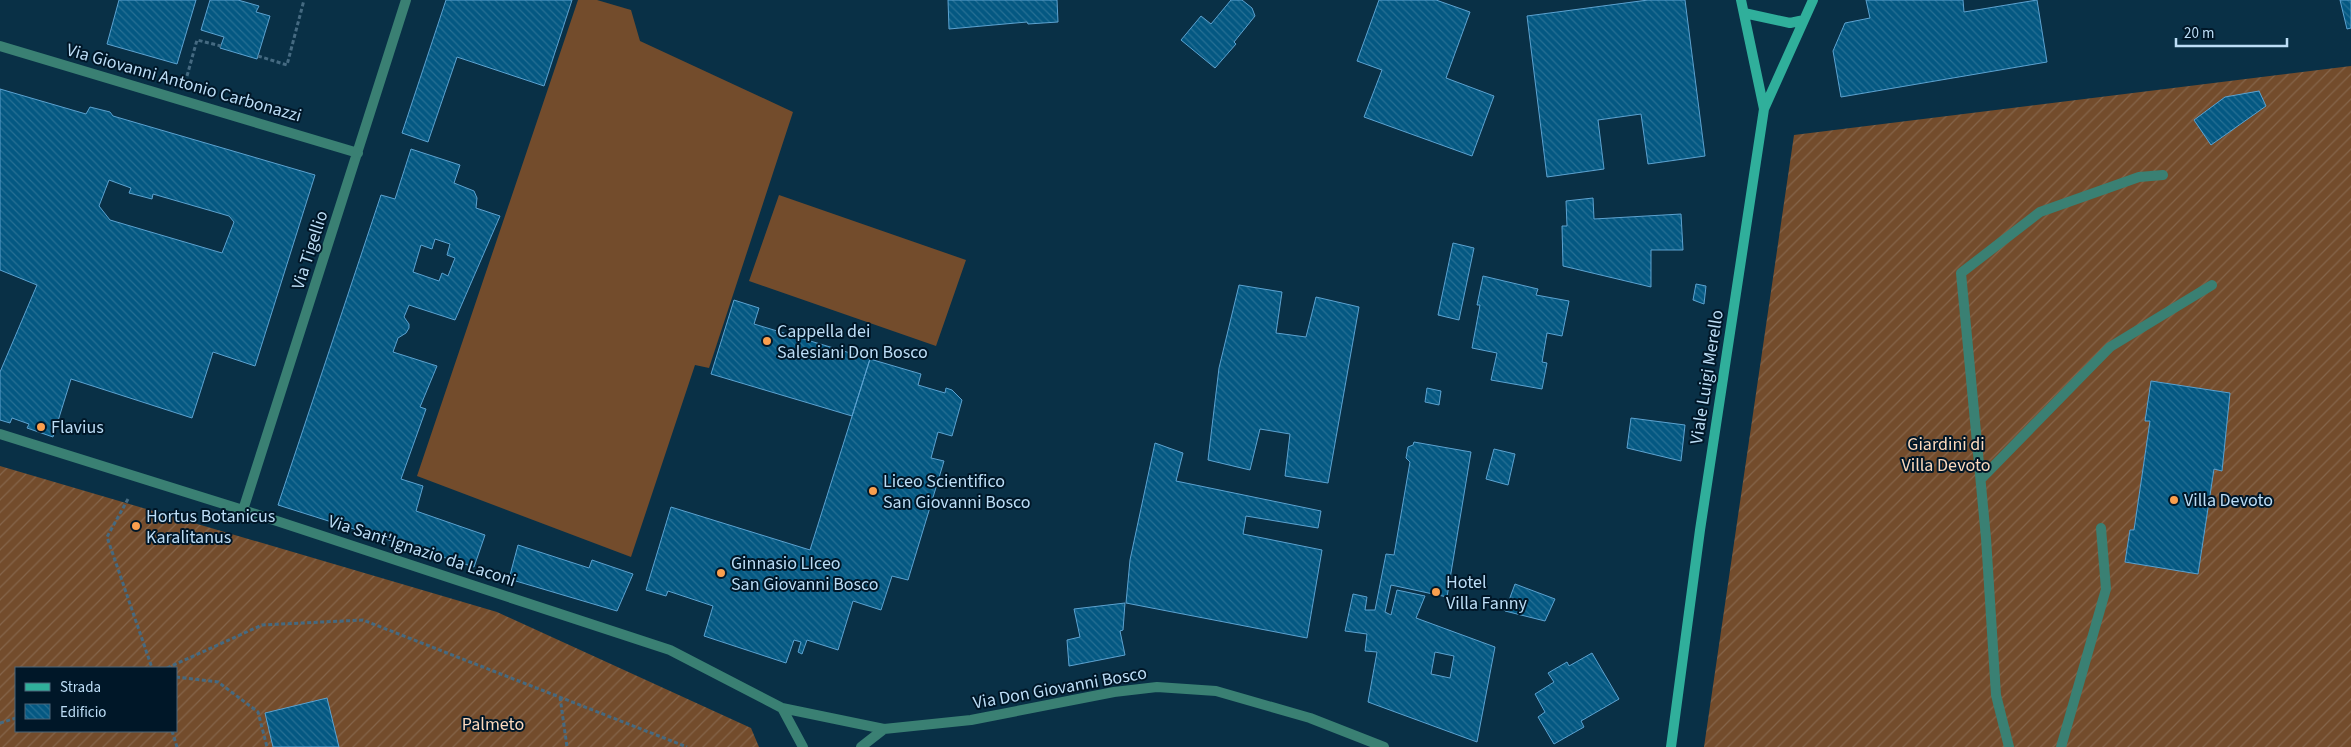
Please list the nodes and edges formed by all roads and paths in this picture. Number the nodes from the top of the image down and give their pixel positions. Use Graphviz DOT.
graph roads {
  1 [pos="304,0"];
  2 [pos="406,0"];
  3 [pos="1741,0"];
  4 [pos="1813,0"];
  5 [pos="1744,13"];
  6 [pos="1804,20"];
  7 [pos="0,46"];
  8 [pos="221,46"];
  9 [pos="258,56"];
  10 [pos="186,78"];
  11 [pos="1764,109"];
  12 [pos="358,152"];
  13 [pos="2163,176"];
  14 [pos="2212,285"];
  15 [pos="0,434"];
  16 [pos="139,479"];
  17 [pos="1980,479"];
  18 [pos="243,510"];
  19 [pos="2101,528"];
  20 [pos="152,667"];
  21 [pos="169,667"];
  22 [pos="178,677"];
  23 [pos="560,697"];
  24 [pos="782,708"];
  25 [pos="15,718"];
  26 [pos="0,723"];
  27 [pos="884,729"];
  28 [pos="172,732"];
  29 [pos="177,747"];
  30 [pos="267,747"];
  31 [pos="567,747"];
  32 [pos="687,747"];
  33 [pos="803,747"];
  34 [pos="861,747"];
  35 [pos="1384,747"];
  36 [pos="1671,747"];
  37 [pos="2008,747"];
  38 [pos="2061,747"];
  1 -- 9 [label="path"];
  2 -- 12 [label="street, Via Tigellio"];
  3 -- 5 [label="street, Viale Luigi Merello"];
  4 -- 6 [label="street"];
  5 -- 6 [label="street"];
  5 -- 11 [label="street, Viale Luigi Merello"];
  6 -- 11 [label="street"];
  7 -- 12 [label="street, Via Giovanni Antonio Carbonazzi"];
  8 -- 10 [label="path"];
  11 -- 36 [label="street, Viale Luigi Merello"];
  12 -- 18 [label="street, Via Tigellio"];
  13 -- 17 [label="street"];
  14 -- 17 [label="street"];
  15 -- 16 [label="street, Via Sant'Ignazio da Laconi"];
  16 -- 18 [label="street, Via Sant'Ignazio da Laconi"];
  16 -- 20 [label="path"];
  17 -- 37 [label="street"];
  18 -- 24 [label="street, Via Sant'Ignazio da Laconi"];
  19 -- 38 [label="street"];
  21 -- 23 [label="path"];
  22 -- 30 [label="path"];
  23 -- 31 [label="path"];
  23 -- 32 [label="path"];
  24 -- 27 [label="street, Via Sant'Ignazio da Laconi"];
  24 -- 33 [label="street"];
  25 -- 26 [label="path"];
  27 -- 34 [label="street"];
  27 -- 35 [label="street, Via Don Giovanni Bosco"];
  28 -- 29 [label="path"];
}
